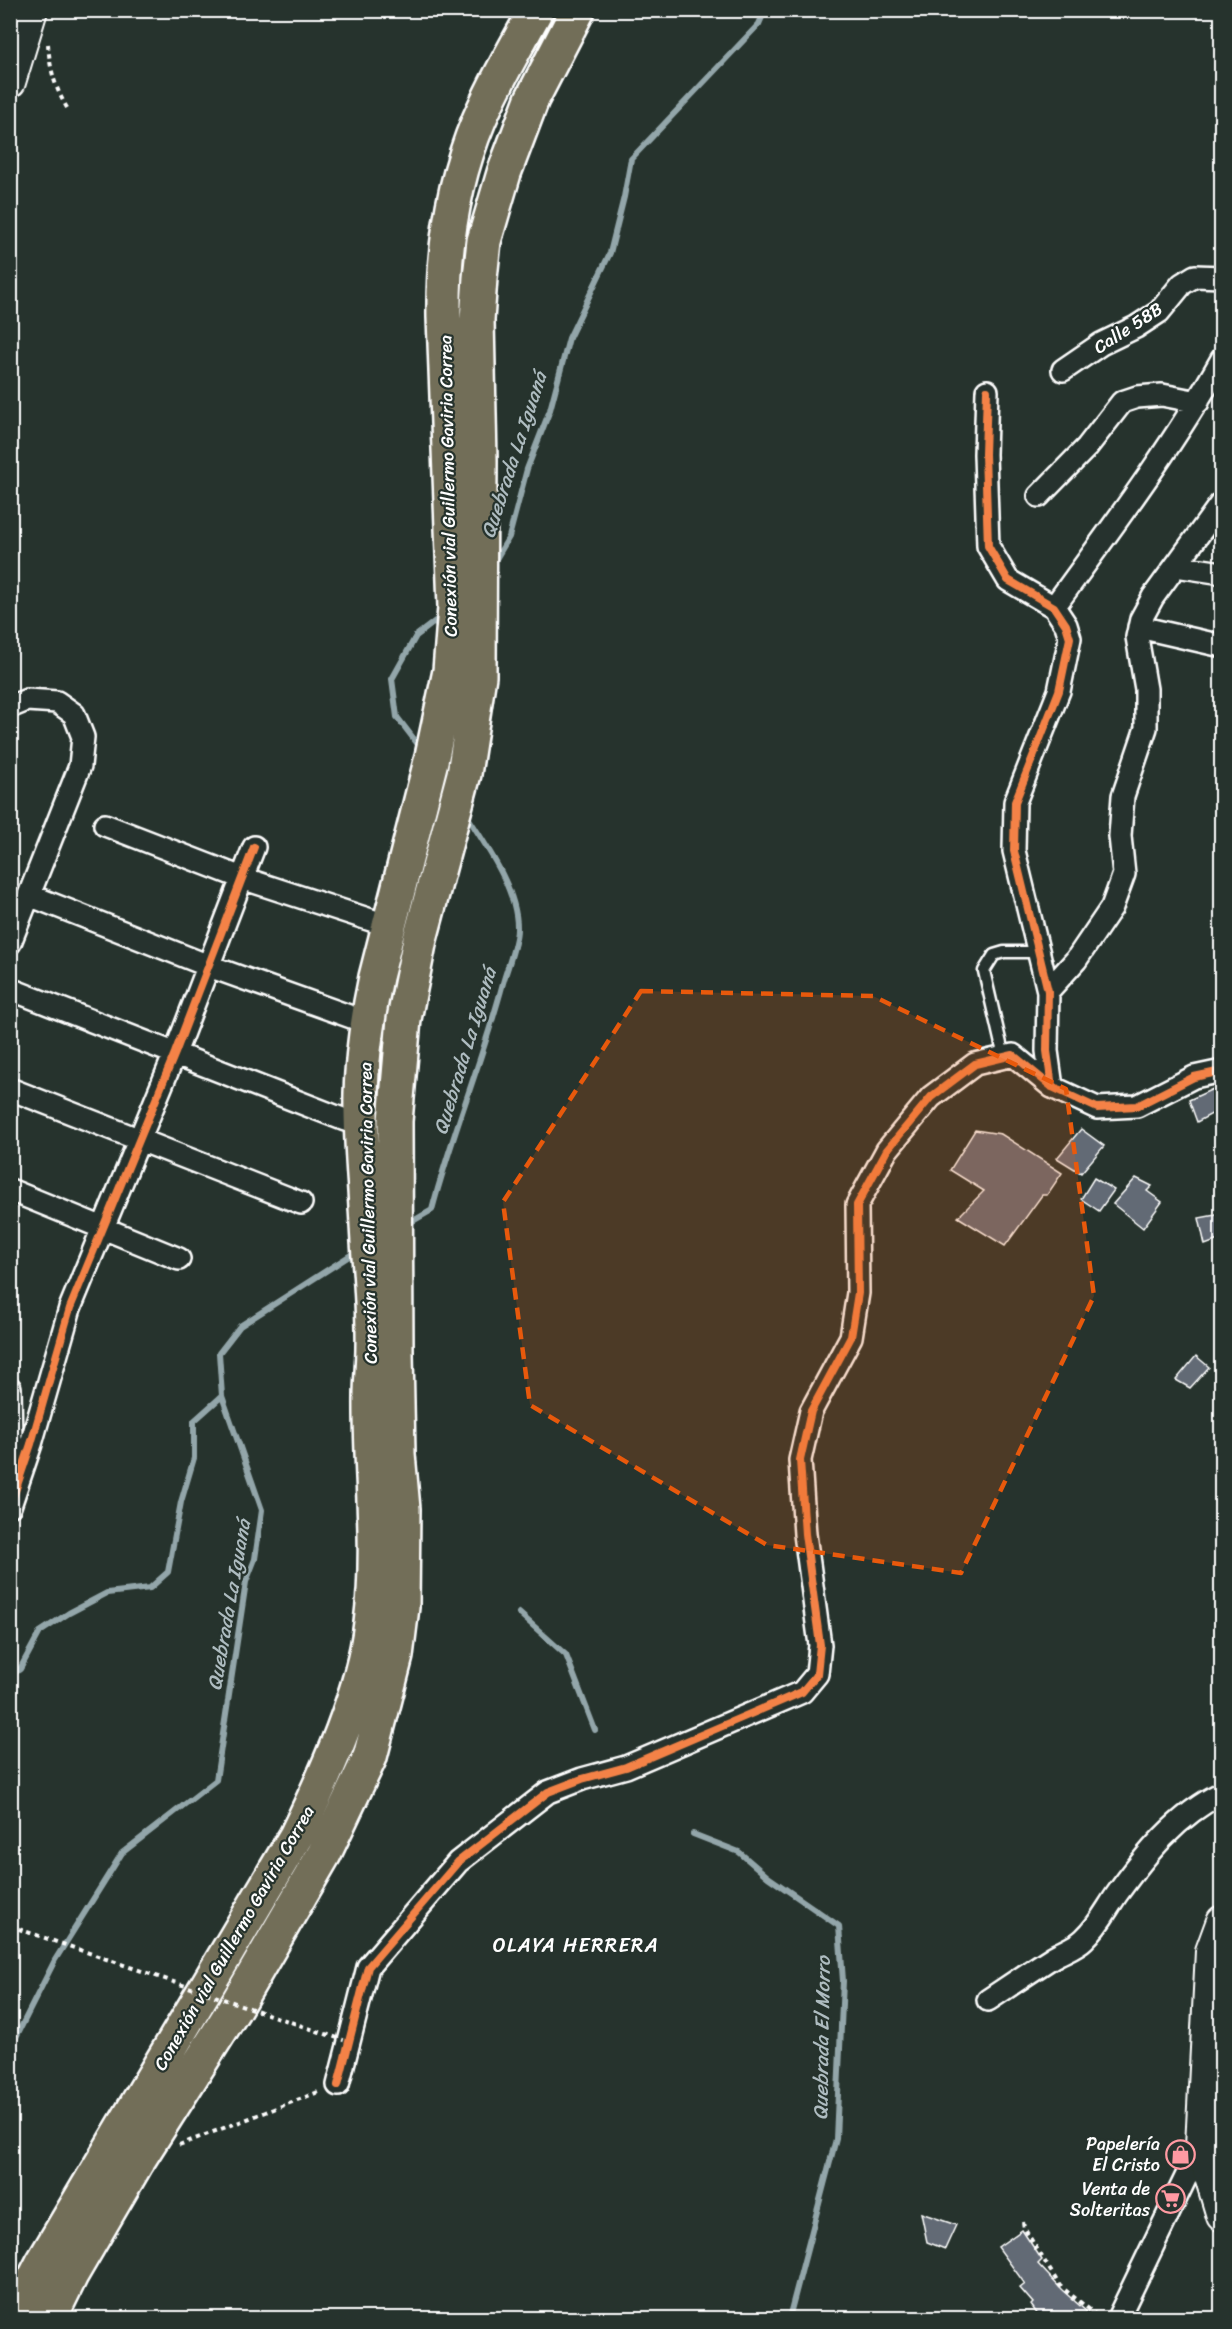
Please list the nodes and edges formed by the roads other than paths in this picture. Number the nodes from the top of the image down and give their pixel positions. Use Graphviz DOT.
graph roads {
  1 [pos="32,10"];
  2 [pos="536,10"];
  3 [pos="578,10"];
  4 [pos="10,82"];
  5 [pos="1221,277"];
  6 [pos="1221,359"];
  7 [pos="1063,370"];
  8 [pos="987,391"];
  9 [pos="1198,402"];
  10 [pos="1039,496"];
  11 [pos="1221,502"];
  12 [pos="465,515"];
  13 [pos="1176,566"];
  14 [pos="1221,573"];
  15 [pos="1054,607"];
  16 [pos="1139,627"];
  17 [pos="1221,646"];
  18 [pos="10,707"];
  19 [pos="105,825"];
  20 [pos="254,847"];
  21 [pos="242,878"];
  22 [pos="29,895"];
  23 [pos="377,922"];
  24 [pos="10,943"];
  25 [pos="1038,952"];
  26 [pos="209,966"];
  27 [pos="10,990"];
  28 [pos="1048,991"];
  29 [pos="357,1019"];
  30 [pos="175,1053"];
  31 [pos="1004,1057"];
  32 [pos="1221,1071"];
  33 [pos="1052,1087"];
  34 [pos="10,1089"];
  35 [pos="345,1120"];
  36 [pos="140,1141"];
  37 [pos="10,1190"];
  38 [pos="301,1203"];
  39 [pos="104,1229"];
  40 [pos="179,1259"];
  41 [pos="384,1349"];
  42 [pos="10,1388"];
  43 [pos="13,1496"];
  44 [pos="1221,1793"];
  45 [pos="1221,1921"];
  46 [pos="987,2000"];
  47 [pos="338,2085"];
  48 [pos="1201,2146"];
  49 [pos="1221,2216"];
  50 [pos="14,2319"];
  51 [pos="50,2319"];
  52 [pos="1118,2319"];
  1 -- 4 [label="street"];
  2 -- 12 [label="highway, Conexión vial Guillermo Gaviria Correa"];
  3 -- 12 [label="highway, Conexión vial Guillermo Gaviria Correa"];
  5 -- 7 [label="street, Calle 58B"];
  6 -- 9 [label="street"];
  8 -- 15 [label="street"];
  9 -- 10 [label="street"];
  9 -- 15 [label="street"];
  11 -- 13 [label="street"];
  12 -- 41 [label="highway, Conexión vial Guillermo Gaviria Correa"];
  13 -- 14 [label="street"];
  13 -- 16 [label="street"];
  15 -- 25 [label="street"];
  16 -- 17 [label="street"];
  16 -- 28 [label="street"];
  18 -- 22 [label="street"];
  19 -- 21 [label="street"];
  20 -- 21 [label="street"];
  21 -- 23 [label="street"];
  21 -- 26 [label="street"];
  22 -- 24 [label="street"];
  22 -- 26 [label="street"];
  25 -- 28 [label="street"];
  25 -- 31 [label="lane"];
  26 -- 29 [label="street"];
  26 -- 30 [label="street"];
  27 -- 30 [label="street"];
  28 -- 33 [label="street"];
  30 -- 35 [label="street"];
  30 -- 36 [label="street"];
  31 -- 33 [label="street"];
  31 -- 47 [label="street"];
  32 -- 33 [label="street"];
  34 -- 36 [label="street"];
  36 -- 38 [label="street"];
  36 -- 39 [label="street"];
  37 -- 39 [label="street"];
  39 -- 40 [label="street"];
  39 -- 43 [label="street"];
  41 -- 50 [label="highway, Conexión vial Guillermo Gaviria Correa"];
  41 -- 51 [label="highway, Conexión vial Guillermo Gaviria Correa"];
  42 -- 43 [label="street"];
  44 -- 46 [label="street"];
  45 -- 48 [label="street"];
  48 -- 49 [label="street"];
  48 -- 52 [label="street"];
}
